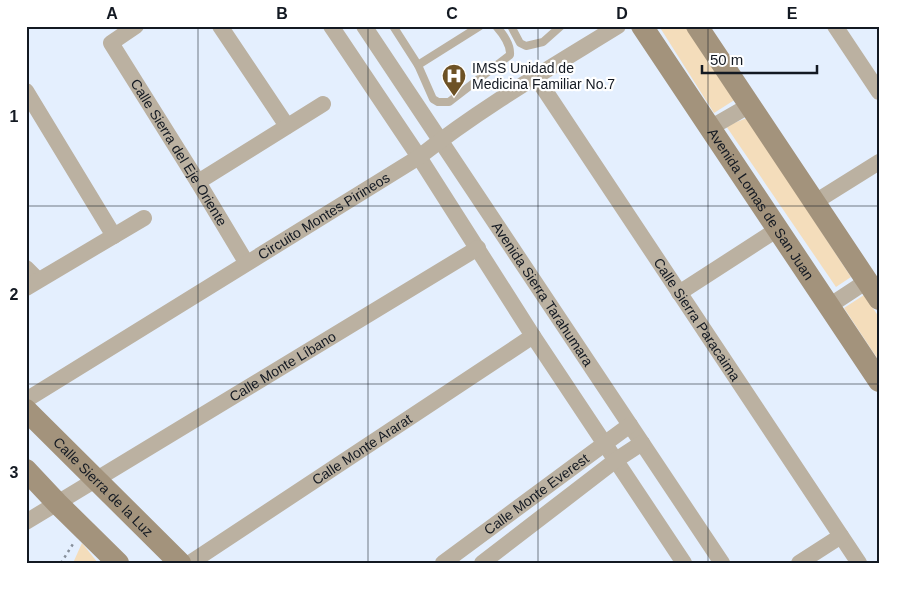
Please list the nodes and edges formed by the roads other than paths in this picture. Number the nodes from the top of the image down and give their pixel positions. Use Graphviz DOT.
graph roads {
  1 [pos="136,26"];
  2 [pos="220,26"];
  3 [pos="331,26"];
  4 [pos="364,26"];
  5 [pos="393,26"];
  6 [pos="480,26"];
  7 [pos="496,26"];
  8 [pos="511,26"];
  9 [pos="561,26"];
  10 [pos="618,26"];
  11 [pos="642,26"];
  12 [pos="697,26"];
  13 [pos="835,26"];
  14 [pos="418,66"];
  15 [pos="536,76"];
  16 [pos="26,91"];
  17 [pos="879,92"];
  18 [pos="322,104"];
  19 [pos="750,105"];
  20 [pos="287,126"];
  21 [pos="710,128"];
  22 [pos="440,140"];
  23 [pos="419,157"];
  24 [pos="879,162"];
  25 [pos="198,182"];
  26 [pos="815,202"];
  27 [pos="144,218"];
  28 [pos="778,229"];
  29 [pos="114,236"];
  30 [pos="478,248"];
  31 [pos="246,262"];
  32 [pos="26,268"];
  33 [pos="32,284"];
  34 [pos="873,290"];
  35 [pos="680,293"];
  36 [pos="829,306"];
  37 [pos="533,336"];
  38 [pos="879,381"];
  39 [pos="26,400"];
  40 [pos="26,410"];
  41 [pos="630,425"];
  42 [pos="604,442"];
  43 [pos="642,443"];
  44 [pos="616,460"];
  45 [pos="26,470"];
  46 [pos="92,481"];
  47 [pos="61,501"];
  48 [pos="26,522"];
  49 [pos="842,536"];
  50 [pos="681,562"];
  51 [pos="118,563"];
  52 [pos="180,563"];
  53 [pos="190,563"];
  54 [pos="443,563"];
  55 [pos="482,563"];
  56 [pos="722,563"];
  57 [pos="800,563"];
  58 [pos="859,563"];
  1 -- 25 [label="street, Calle Sierra del Eje Oriente"];
  2 -- 20 [label="street"];
  3 -- 23 [label="street, Avenida Sierra Tarahumara"];
  4 -- 22 [label="street, Avenida Sierra Tarahumara"];
  5 -- 14 [label="lane"];
  6 -- 14 [label="lane"];
  7 -- 14 [label="lane"];
  8 -- 9 [label="lane"];
  10 -- 15 [label="street, Circuito Montes Pirineos"];
  11 -- 21 [label="street, Avenida Lomas de San Juan"];
  12 -- 19 [label="street"];
  13 -- 17 [label="street"];
  15 -- 22 [label="street, Circuito Montes Pirineos"];
  15 -- 35 [label="street, Calle Sierra Paracaima"];
  16 -- 29 [label="street"];
  18 -- 20 [label="street"];
  19 -- 21 [label="street"];
  19 -- 26 [label="street"];
  20 -- 25 [label="street"];
  21 -- 28 [label="street, Avenida Lomas de San Juan"];
  22 -- 23 [label="street, Circuito Montes Pirineos"];
  22 -- 41 [label="street, Avenida Sierra Tarahumara"];
  23 -- 30 [label="street, Avenida Sierra Tarahumara"];
  23 -- 31 [label="street, Circuito Montes Pirineos"];
  24 -- 26 [label="street"];
  25 -- 31 [label="street, Calle Sierra del Eje Oriente"];
  26 -- 34 [label="street"];
  27 -- 29 [label="street"];
  28 -- 35 [label="street"];
  28 -- 36 [label="street, Avenida Lomas de San Juan"];
  29 -- 33 [label="street"];
  30 -- 37 [label="street, Avenida Sierra Tarahumara"];
  30 -- 46 [label="street, Calle Monte Líbano"];
  31 -- 39 [label="street, Circuito Montes Pirineos"];
  32 -- 33 [label="street"];
  34 -- 36 [label="street"];
  35 -- 49 [label="street, Calle Sierra Paracaima"];
  36 -- 38 [label="street, Avenida Lomas de San Juan"];
  37 -- 42 [label="street, Avenida Sierra Tarahumara"];
  37 -- 53 [label="street, Calle Monte Ararat"];
  40 -- 46 [label="street, Calle Sierra de la Luz"];
  41 -- 42 [label="street, Calle Monte Everest"];
  41 -- 43 [label="street, Avenida Sierra Tarahumara"];
  42 -- 44 [label="street, Avenida Sierra Tarahumara"];
  42 -- 54 [label="street, Calle Monte Everest"];
  43 -- 44 [label="street, Calle Monte Everest"];
  43 -- 56 [label="street, Avenida Sierra Tarahumara"];
  44 -- 50 [label="street, Avenida Sierra Tarahumara"];
  44 -- 55 [label="street, Calle Monte Everest"];
  45 -- 47 [label="street"];
  46 -- 47 [label="street, Calle Monte Líbano"];
  46 -- 52 [label="street, Calle Sierra de la Luz"];
  47 -- 48 [label="street"];
  47 -- 51 [label="street"];
  49 -- 57 [label="street"];
  49 -- 58 [label="street, Calle Sierra Paracaima"];
}
